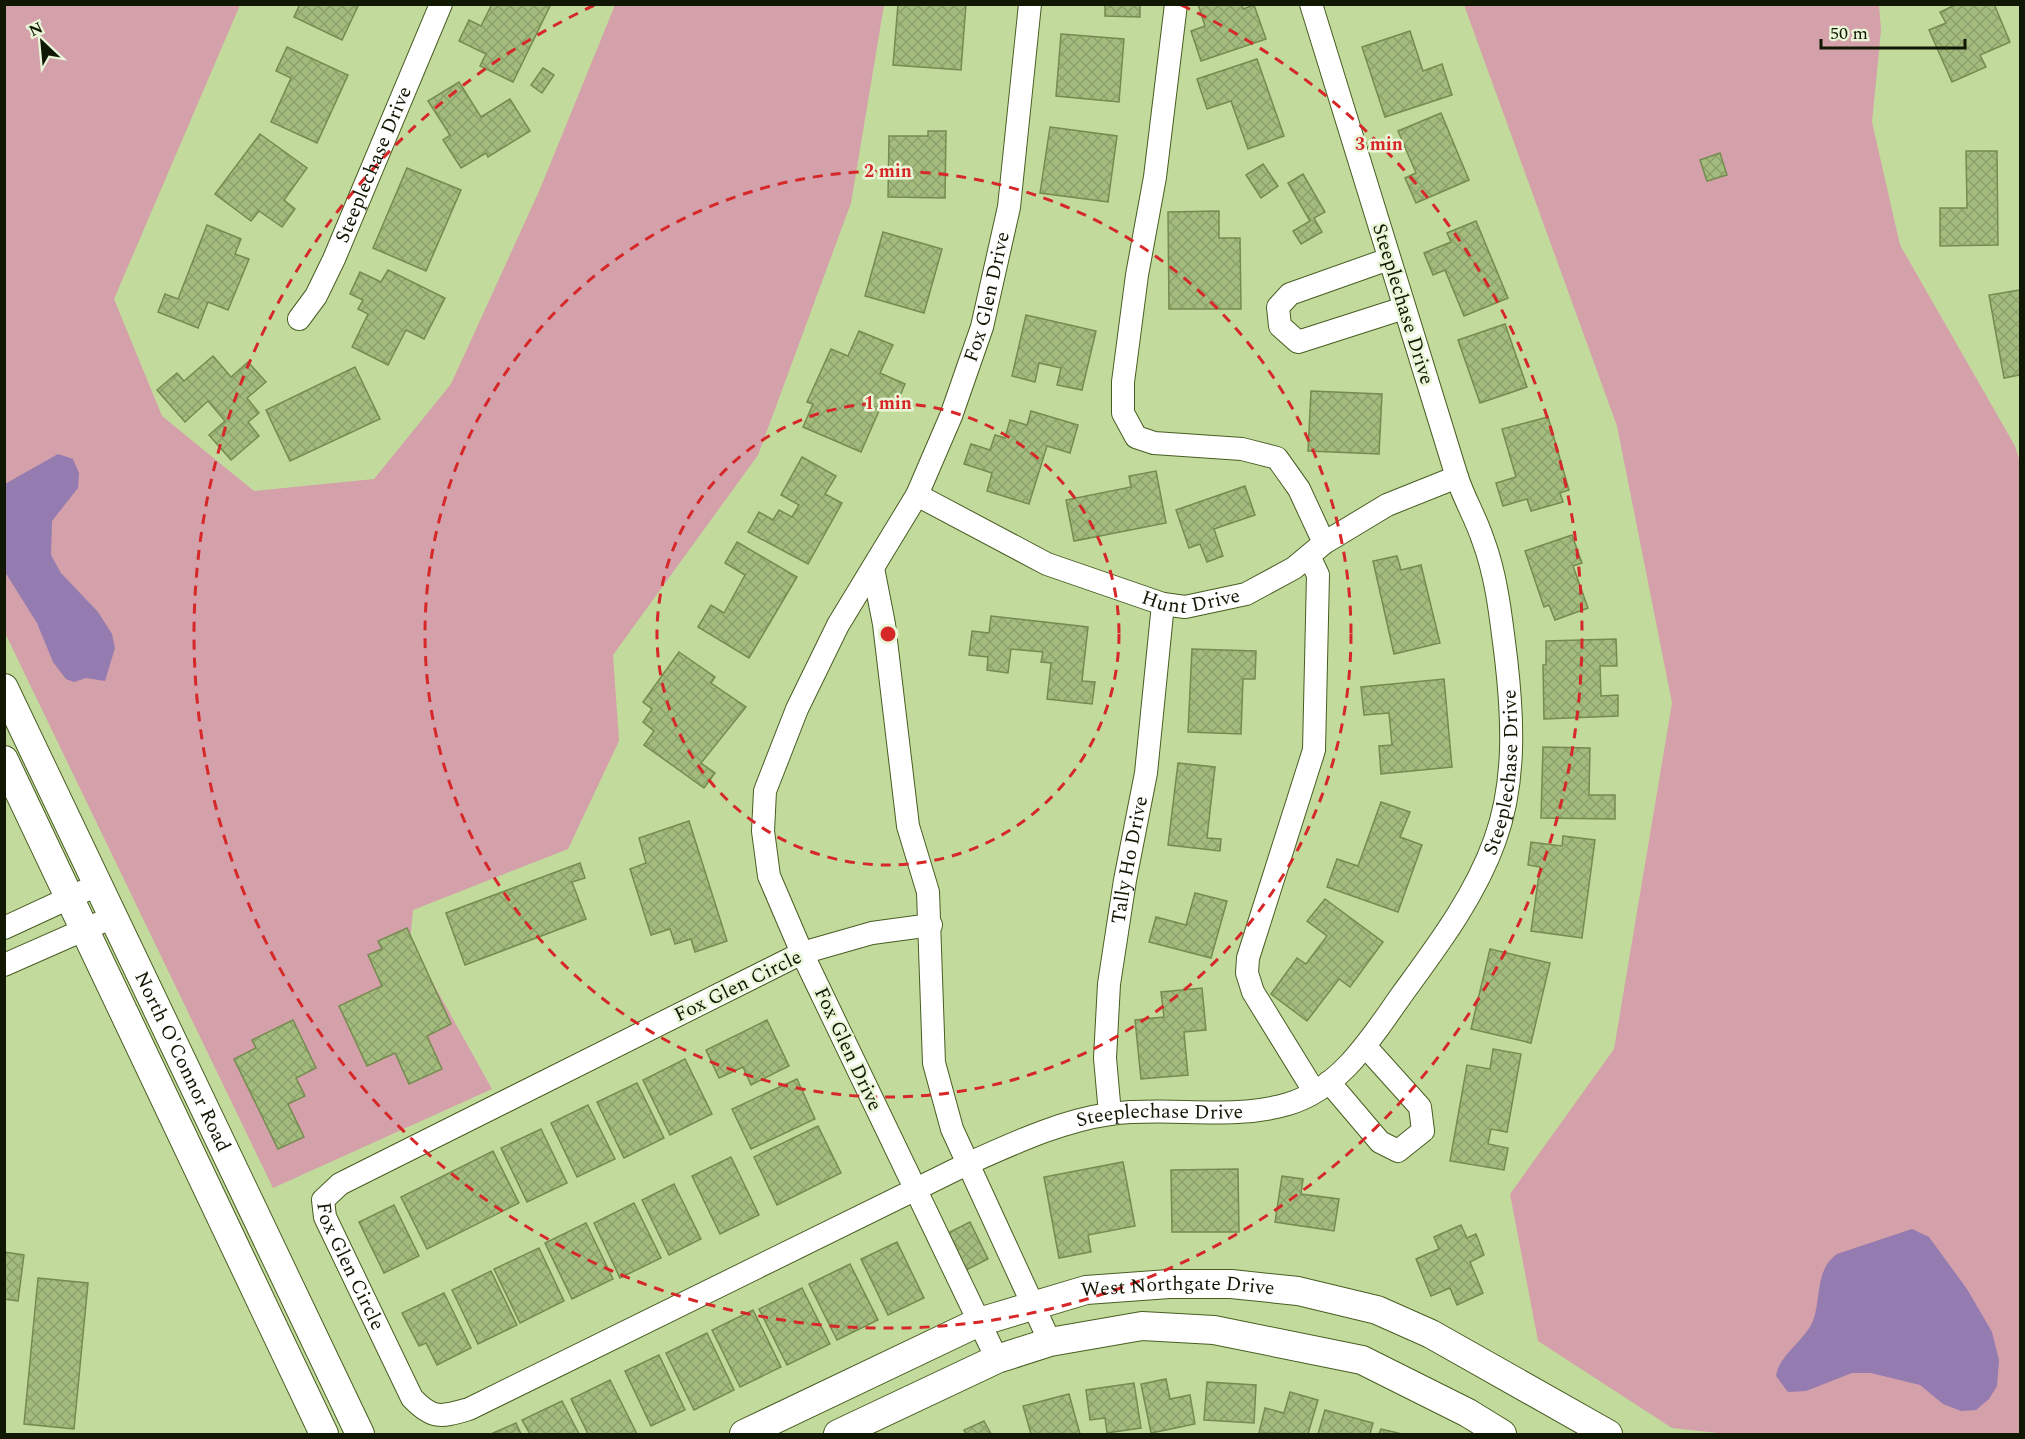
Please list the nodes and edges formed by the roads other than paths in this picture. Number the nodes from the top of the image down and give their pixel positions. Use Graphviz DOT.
graph roads {
  1 [pos="441,4"];
  2 [pos="1030,4"];
  3 [pos="1176,4"];
  4 [pos="1311,4"];
  5 [pos="1389,259"];
  6 [pos="1404,308"];
  7 [pos="299,319"];
  8 [pos="1457,477"];
  9 [pos="917,495"];
  10 [pos="1316,549"];
  11 [pos="873,568"];
  12 [pos="1163,604"];
  13 [pos="4,688"];
  14 [pos="4,760"];
  15 [pos="98,885"];
  16 [pos="70,897"];
  17 [pos="113,917"];
  18 [pos="931,925"];
  19 [pos="4,928"];
  20 [pos="86,929"];
  21 [pos="802,953"];
  22 [pos="4,965"];
  23 [pos="1366,1047"];
  24 [pos="1321,1086"];
  25 [pos="1110,1114"];
  26 [pos="967,1164"];
  27 [pos="915,1190"];
  28 [pos="1033,1304"];
  29 [pos="979,1322"];
  30 [pos="1050,1342"];
  31 [pos="996,1359"];
  32 [pos="324,1434"];
  33 [pos="360,1434"];
  34 [pos="744,1434"];
  35 [pos="838,1434"];
  36 [pos="1502,1434"];
  37 [pos="1608,1434"];
  1 -- 7 [label="street, Steeplechase Drive"];
  2 -- 9 [label="street, Fox Glen Drive"];
  3 -- 10 [label="street"];
  4 -- 5 [label="street, Steeplechase Drive"];
  5 -- 6 [label="street, Steeplechase Drive"];
  5 -- 6 [label="street"];
  6 -- 8 [label="street, Steeplechase Drive"];
  8 -- 10 [label="street, Hunt Drive"];
  8 -- 23 [label="street, Steeplechase Drive"];
  9 -- 11 [label="street, Fox Glen Drive"];
  9 -- 12 [label="street, Hunt Drive"];
  10 -- 12 [label="street, Hunt Drive"];
  10 -- 24 [label="street"];
  11 -- 18 [label="street"];
  11 -- 21 [label="street, Fox Glen Drive"];
  12 -- 25 [label="street, Tally Ho Drive"];
  13 -- 15 [label="main road, North O'Connor Road"];
  14 -- 16 [label="main road, North O'Connor Road"];
  15 -- 16 [label="street"];
  15 -- 17 [label="main road, North O'Connor Road"];
  16 -- 19 [label="street"];
  16 -- 20 [label="main road, North O'Connor Road"];
  17 -- 20 [label="street"];
  17 -- 33 [label="main road, North O'Connor Road"];
  18 -- 21 [label="street, Fox Glen Circle"];
  18 -- 26 [label="street"];
  20 -- 22 [label="street"];
  20 -- 32 [label="main road, North O'Connor Road"];
  21 -- 27 [label="street, Fox Glen Drive"];
  21 -- 27 [label="street, Fox Glen Circle"];
  23 -- 24 [label="street, Steeplechase Drive"];
  23 -- 24 [label="street"];
  24 -- 25 [label="street, Steeplechase Drive"];
  25 -- 26 [label="street, Steeplechase Drive"];
  26 -- 27 [label="street, Steeplechase Drive"];
  26 -- 28 [label="street"];
  27 -- 29 [label="street, Fox Glen Drive"];
  28 -- 29 [label="main road, West Northgate Drive"];
  28 -- 30 [label="street"];
  28 -- 37 [label="main road, West Northgate Drive"];
  29 -- 31 [label="street, Fox Glen Drive"];
  29 -- 34 [label="main road, West Northgate Drive"];
  30 -- 31 [label="main road, West Northgate Drive"];
  30 -- 36 [label="main road, West Northgate Drive"];
  31 -- 35 [label="main road, West Northgate Drive"];
}
